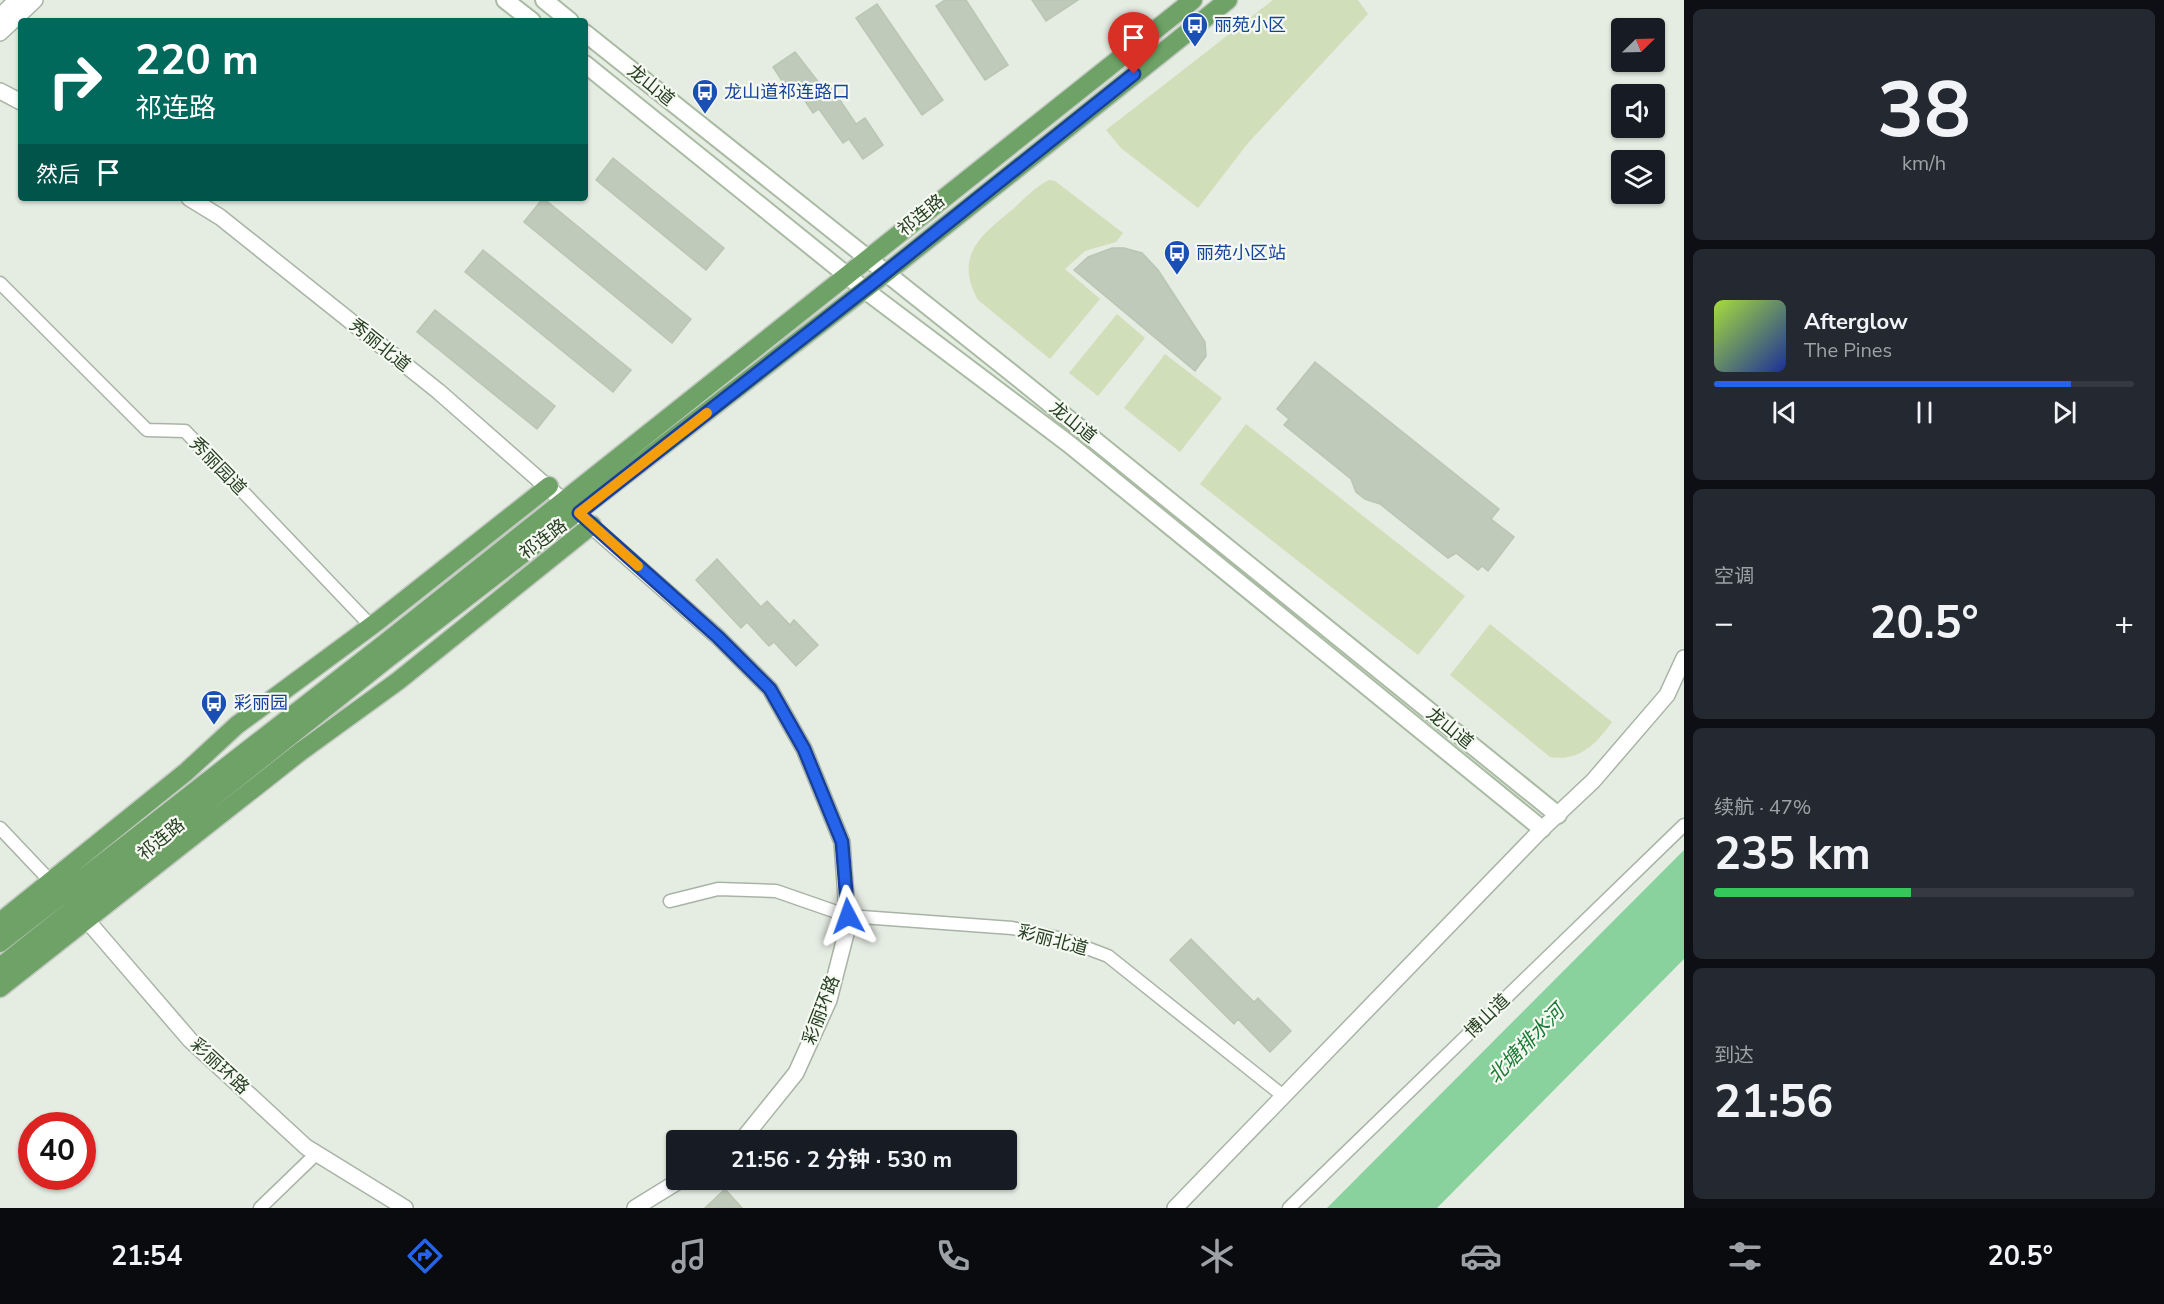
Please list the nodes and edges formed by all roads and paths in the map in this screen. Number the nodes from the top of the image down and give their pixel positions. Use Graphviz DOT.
graph roads {
  1 [pos="17,0"];
  2 [pos="35,0"];
  3 [pos="506,0"];
  4 [pos="544,0"];
  5 [pos="1193,0"];
  6 [pos="1228,0"];
  7 [pos="0,16"];
  8 [pos="528,18"];
  9 [pos="566,18"];
  10 [pos="0,33"];
  11 [pos="588,35"];
  12 [pos="588,66"];
  13 [pos="0,91"];
  14 [pos="18,100"];
  15 [pos="194,201"];
  16 [pos="868,259"];
  17 [pos="886,273"];
  18 [pos="847,275"];
  19 [pos="0,283"];
  20 [pos="864,290"];
  21 [pos="549,486"];
  22 [pos="564,500"];
  23 [pos="585,519"];
  24 [pos="371,626"];
  25 [pos="1684,657"];
  26 [pos="1558,815"];
  27 [pos="1684,825"];
  28 [pos="0,828"];
  29 [pos="1542,829"];
  30 [pos="56,887"];
  31 [pos="670,901"];
  32 [pos="82,914"];
  33 [pos="848,916"];
  34 [pos="0,922"];
  35 [pos="0,944"];
  36 [pos="0,967"];
  37 [pos="0,988"];
  38 [pos="1282,1095"];
  39 [pos="750,1130"];
  40 [pos="317,1153"];
  41 [pos="666,1189"];
  42 [pos="260,1208"];
  43 [pos="405,1208"];
  44 [pos="635,1208"];
  45 [pos="1175,1208"];
  46 [pos="1289,1208"];
  1 -- 7 [label="street"];
  2 -- 10 [label="street"];
  3 -- 8 [label="main road"];
  4 -- 9 [label="main road"];
  5 -- 16 [label="main road, 祁连路"];
  6 -- 17 [label="main road, 祁连路"];
  11 -- 16 [label="main road, 龙山道"];
  12 -- 18 [label="main road, 龙山道"];
  13 -- 14 [label="street"];
  15 -- 21 [label="street, 秀丽北道"];
  16 -- 17 [label="main road, 龙山道"];
  16 -- 18 [label="main road, 祁连路"];
  17 -- 20 [label="main road, 祁连路"];
  17 -- 26 [label="main road, 龙山道"];
  18 -- 20 [label="main road, 龙山道"];
  18 -- 22 [label="main road, 祁连路"];
  19 -- 24 [label="street, 秀丽园道"];
  20 -- 23 [label="main road, 祁连路"];
  20 -- 29 [label="main road, 龙山道"];
  21 -- 22 [label="street, 秀丽北道"];
  21 -- 24 [label="main road"];
  22 -- 23 [label="street, 彩丽环路"];
  22 -- 30 [label="main road, 祁连路"];
  23 -- 32 [label="main road, 祁连路"];
  23 -- 32 [label="main road"];
  23 -- 33 [label="street, 彩丽环路"];
  24 -- 30 [label="main road"];
  25 -- 26 [label="street"];
  26 -- 29 [label="street"];
  27 -- 46 [label="street, 博山道"];
  28 -- 30 [label="street"];
  29 -- 38 [label="street"];
  30 -- 32 [label="street, 彩丽环路"];
  30 -- 34 [label="main road"];
  30 -- 35 [label="main road, 祁连路"];
  31 -- 33 [label="street, 彩丽北道"];
  32 -- 36 [label="main road, 祁连路"];
  32 -- 37 [label="main road"];
  32 -- 40 [label="street, 彩丽环路"];
  33 -- 38 [label="street, 彩丽北道"];
  33 -- 39 [label="street, 彩丽环路"];
  38 -- 45 [label="street"];
  40 -- 42 [label="street"];
  40 -- 43 [label="street, 彩丽环路"];
  41 -- 44 [label="street"];
}
